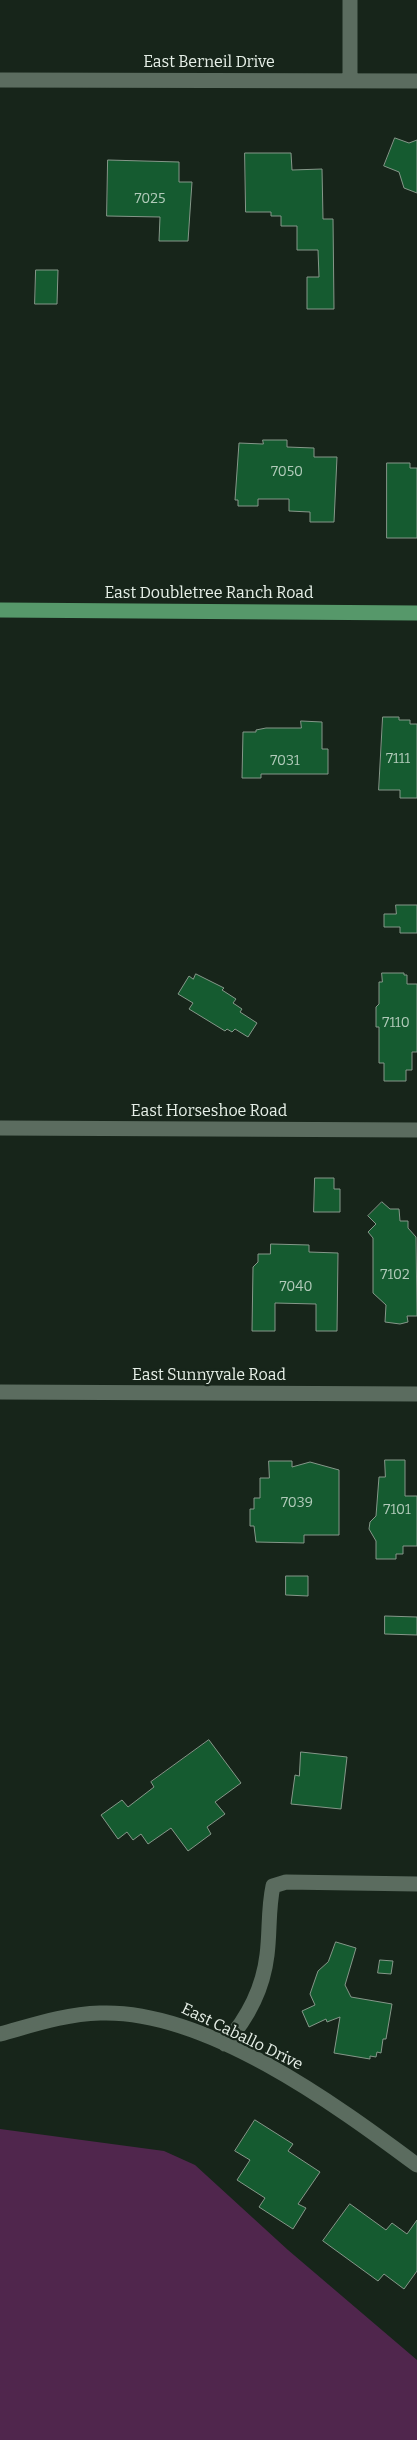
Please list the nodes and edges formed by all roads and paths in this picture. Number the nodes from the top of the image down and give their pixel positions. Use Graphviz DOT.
graph roads {
  1 [pos="350,0"];
  2 [pos="0,80"];
  3 [pos="350,81"];
  4 [pos="417,81"];
  5 [pos="0,610"];
  6 [pos="417,613"];
  7 [pos="0,1128"];
  8 [pos="417,1130"];
  9 [pos="0,1392"];
  10 [pos="417,1394"];
  11 [pos="417,1884"];
  12 [pos="0,2034"];
  13 [pos="225,2044"];
  14 [pos="417,2164"];
  1 -- 3 [label="street"];
  2 -- 3 [label="street, East Berneil Drive"];
  3 -- 4 [label="street, East Berneil Drive"];
  5 -- 6 [label="main road, East Doubletree Ranch Road"];
  7 -- 8 [label="street, East Horseshoe Road"];
  9 -- 10 [label="street, East Sunnyvale Road"];
  11 -- 13 [label="street"];
  12 -- 13 [label="street, East Caballo Drive"];
  13 -- 14 [label="street, East Caballo Drive"];
}
